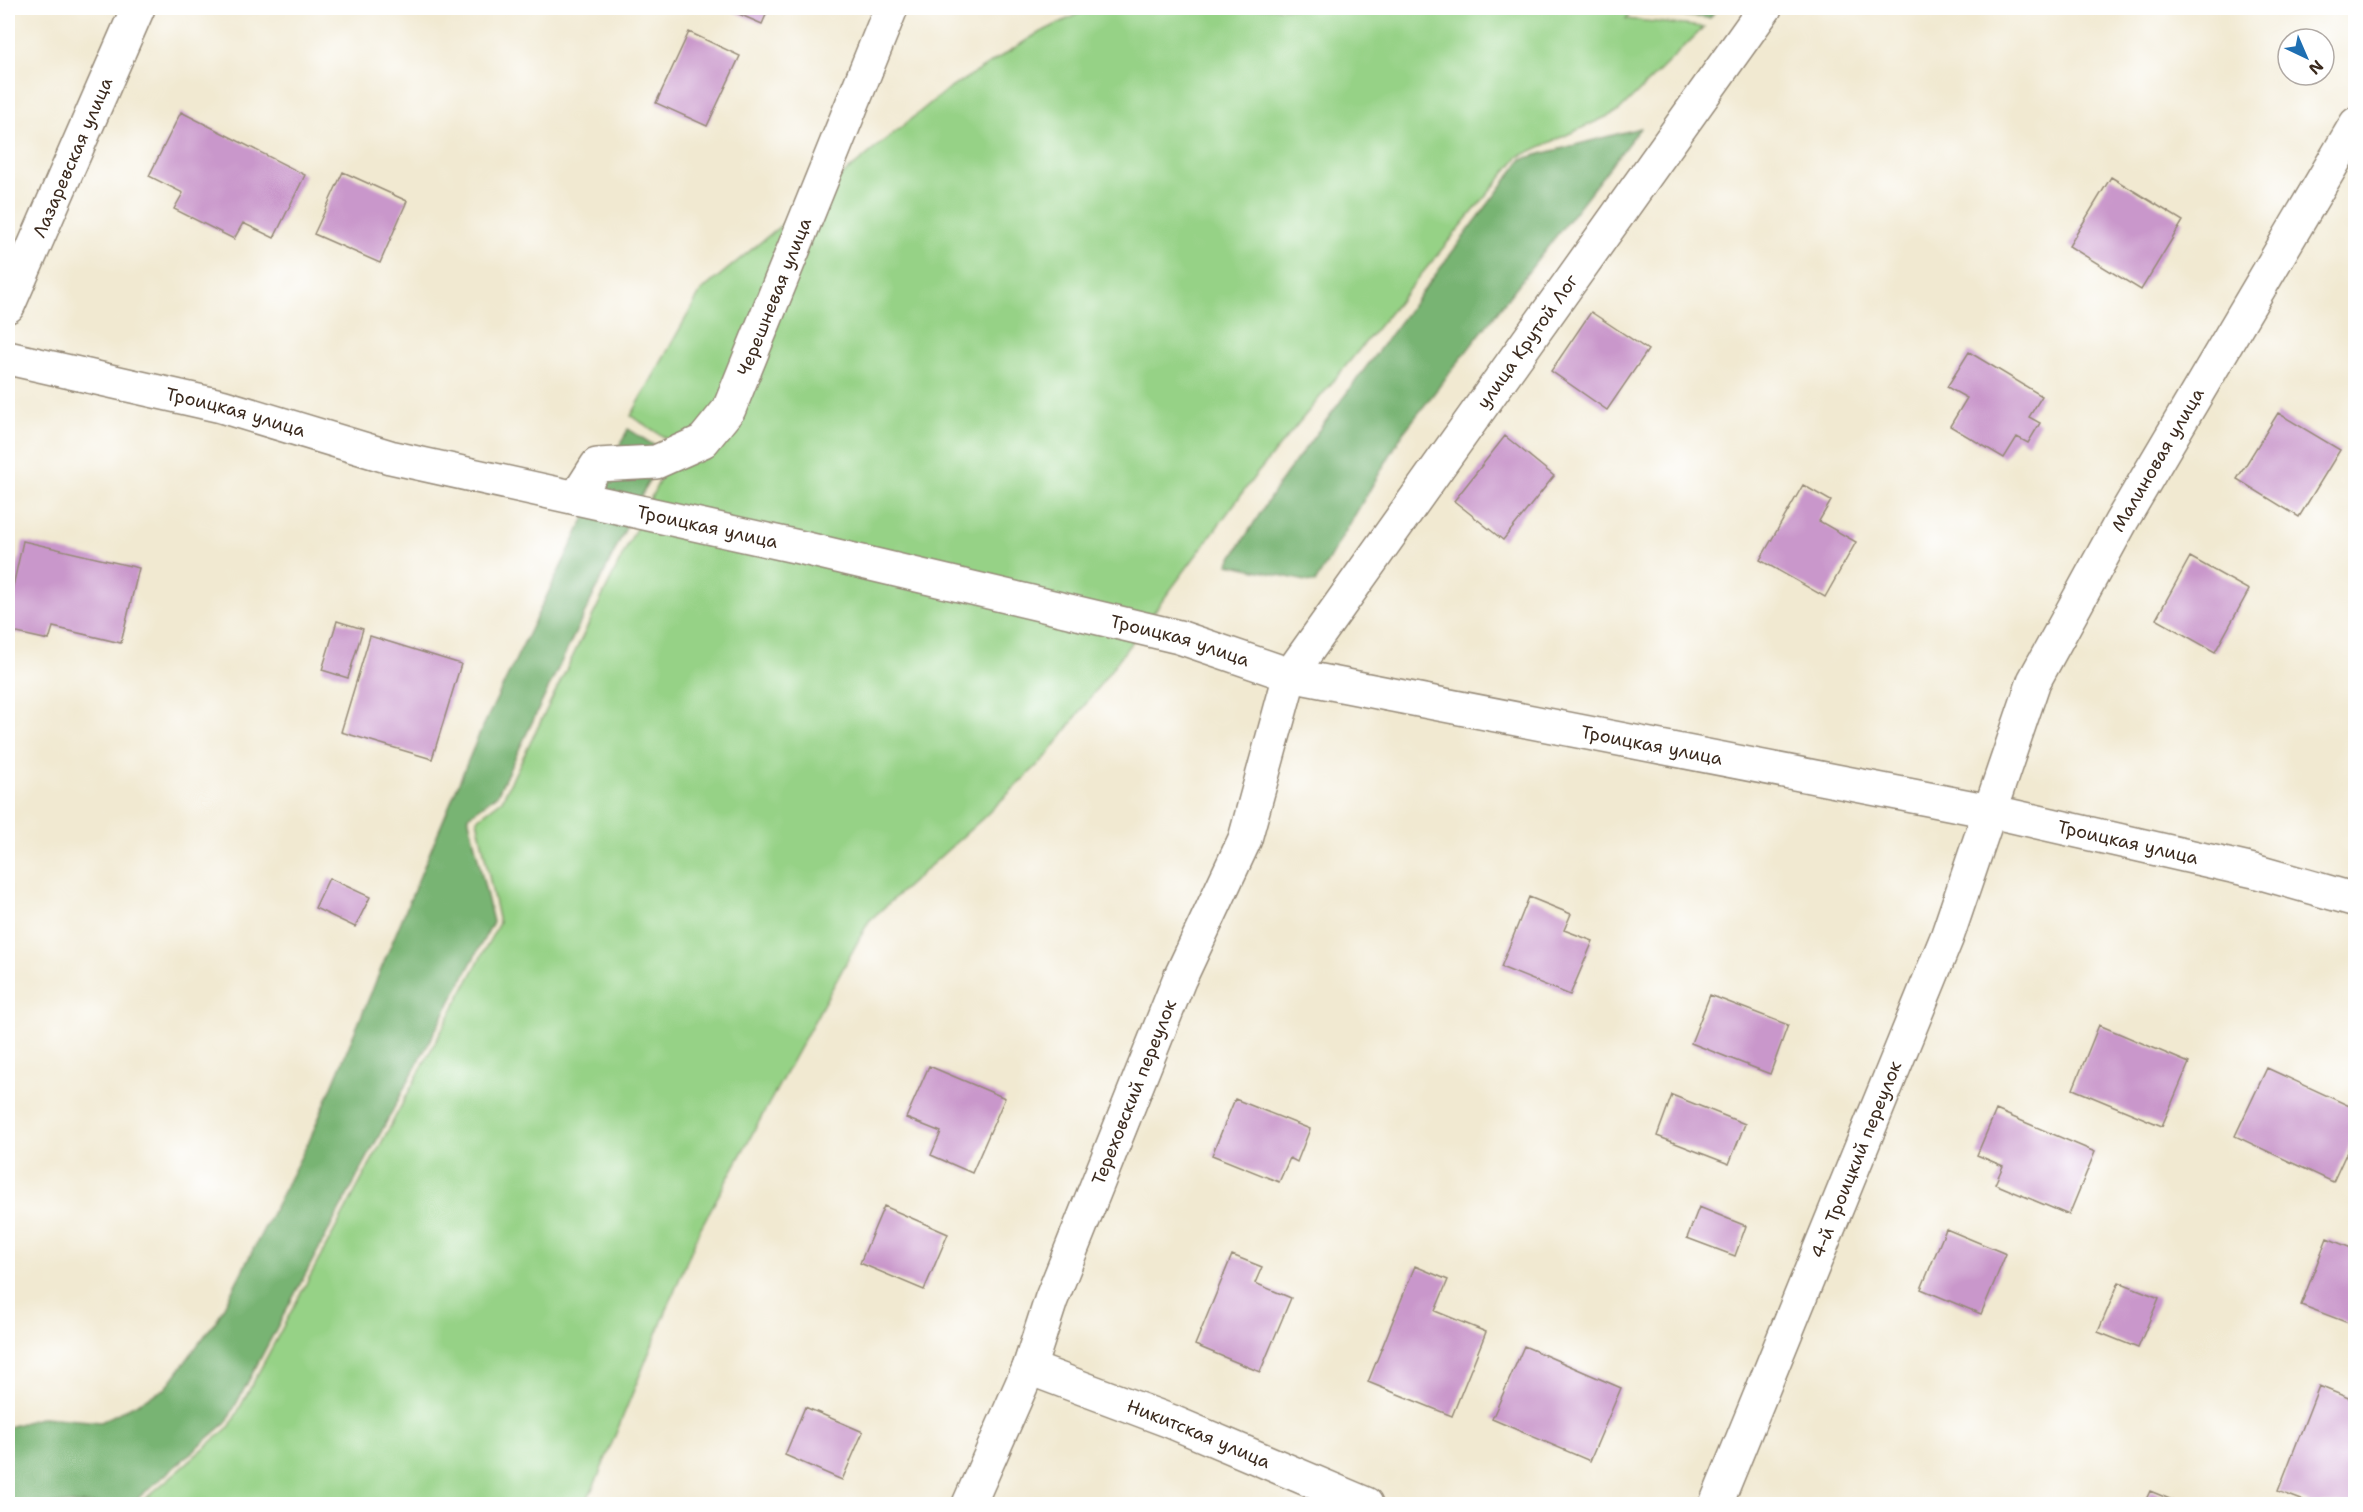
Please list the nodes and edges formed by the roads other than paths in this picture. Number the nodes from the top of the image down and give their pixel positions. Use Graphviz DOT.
graph roads {
  1 [pos="138,8"];
  2 [pos="891,8"];
  3 [pos="1765,8"];
  4 [pos="2355,123"];
  5 [pos="8,306"];
  6 [pos="8,358"];
  7 [pos="576,498"];
  8 [pos="1290,675"];
  9 [pos="1990,811"];
  10 [pos="2355,900"];
  11 [pos="1029,1368"];
  12 [pos="969,1504"];
  13 [pos="1366,1504"];
  14 [pos="1716,1504"];
  1 -- 5 [label="street, Лазаревская улица"];
  2 -- 7 [label="street, Черешневая улица"];
  3 -- 8 [label="street, улица Крутой Лог"];
  4 -- 9 [label="street, Малиновая улица"];
  6 -- 7 [label="street, Троицкая улица"];
  7 -- 8 [label="street, Троицкая улица"];
  8 -- 9 [label="street, Троицкая улица"];
  8 -- 11 [label="street, Тереховский переулок"];
  9 -- 10 [label="street, Троицкая улица"];
  9 -- 14 [label="street, 4-й Троицкий переулок"];
  11 -- 12 [label="street, Тереховский переулок"];
  11 -- 13 [label="street, Никитская улица"];
}
